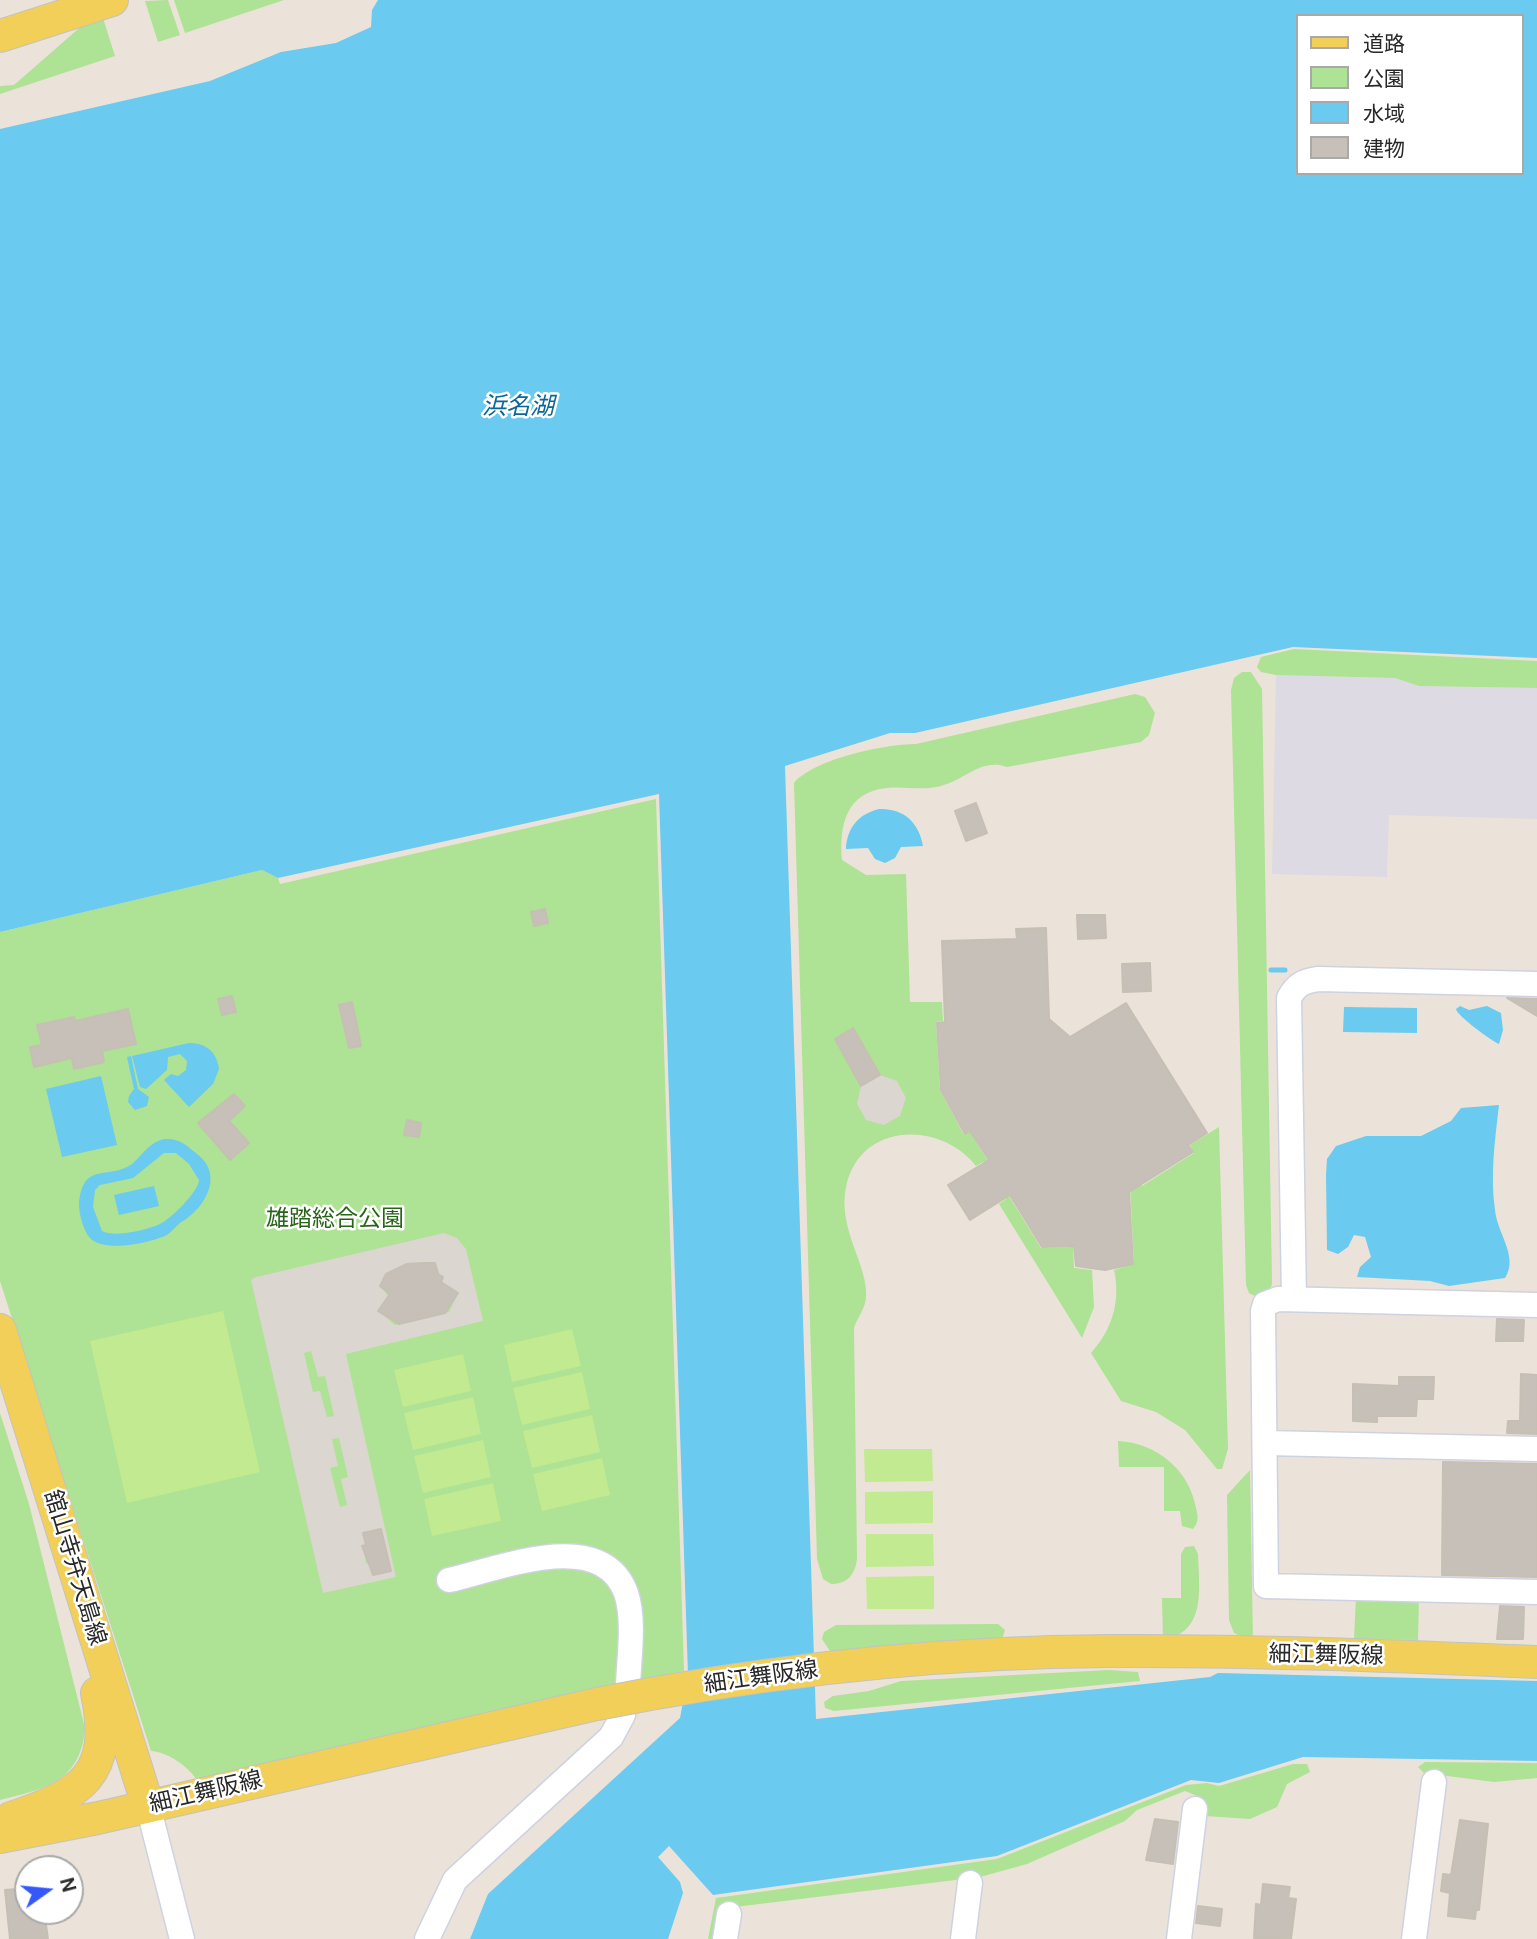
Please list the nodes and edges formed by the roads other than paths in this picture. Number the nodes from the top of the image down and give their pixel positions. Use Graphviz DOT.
graph roads {
  1 [pos="61,0"];
  2 [pos="106,2"];
  3 [pos="0,20"];
  4 [pos="0,36"];
  5 [pos="1537,984"];
  6 [pos="1294,1299"];
  7 [pos="1537,1305"];
  8 [pos="0,1330"];
  9 [pos="1266,1443"];
  10 [pos="1537,1449"];
  11 [pos="68,1545"];
  12 [pos="449,1580"];
  13 [pos="1537,1592"];
  14 [pos="1537,1662"];
  15 [pos="650,1690"];
  16 [pos="610,1710"];
  17 [pos="1434,1782"];
  18 [pos="148,1806"];
  19 [pos="1195,1809"];
  20 [pos="0,1822"];
  21 [pos="0,1837"];
  22 [pos="970,1883"];
  23 [pos="729,1914"];
  24 [pos="182,1939"];
  25 [pos="427,1939"];
  26 [pos="725,1939"];
  27 [pos="963,1939"];
  28 [pos="1179,1939"];
  29 [pos="1414,1939"];
  1 -- 3 [label="main road"];
  2 -- 4 [label="main road"];
  5 -- 6 [label="street"];
  6 -- 7 [label="street"];
  6 -- 9 [label="street"];
  8 -- 11 [label="main road, 舘山寺弁天島線"];
  9 -- 10 [label="street"];
  9 -- 13 [label="street"];
  11 -- 18 [label="main road, 舘山寺弁天島線"];
  11 -- 20 [label="main road"];
  12 -- 15 [label="street"];
  14 -- 15 [label="main road, 細江舞阪線"];
  15 -- 16 [label="main road, 細江舞阪線, bridge"];
  16 -- 18 [label="main road, 細江舞阪線"];
  16 -- 25 [label="street"];
  17 -- 29 [label="street"];
  18 -- 21 [label="main road, 細江舞阪線"];
  18 -- 24 [label="street"];
  19 -- 28 [label="street"];
  22 -- 27 [label="street"];
  23 -- 26 [label="street"];
}
